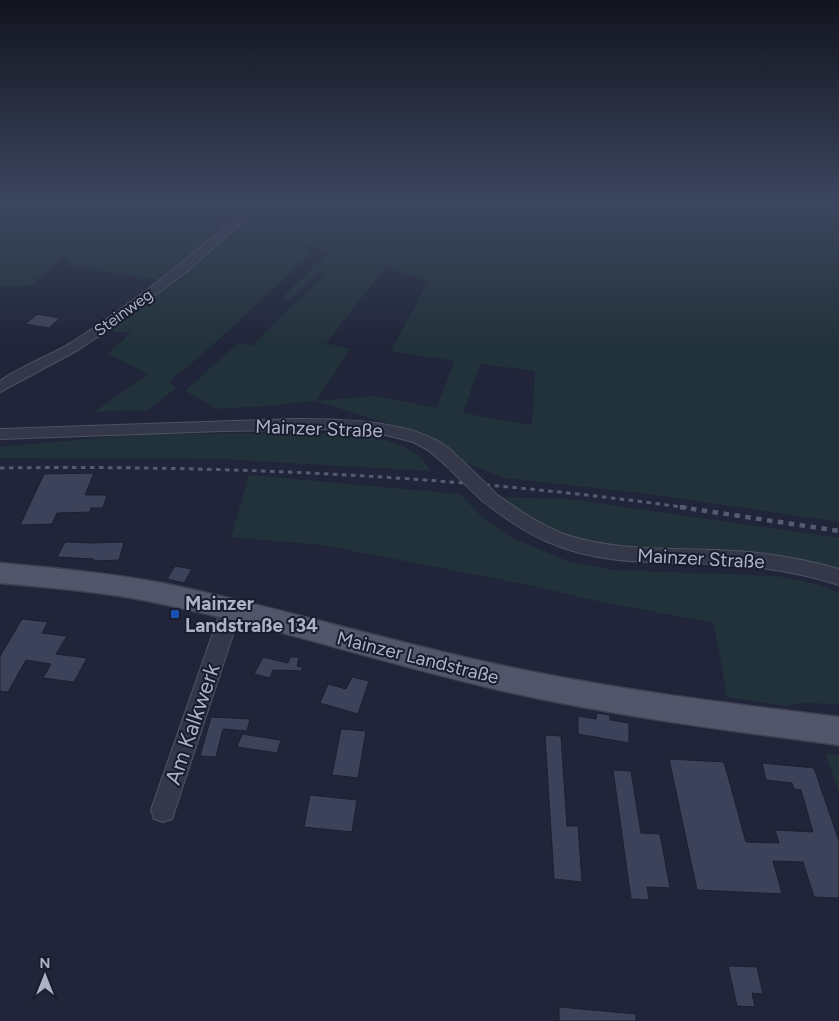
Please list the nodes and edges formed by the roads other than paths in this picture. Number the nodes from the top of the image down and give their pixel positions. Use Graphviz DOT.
graph roads {
  1 [pos="206,250"];
  2 [pos="0,388"];
  3 [pos="0,434"];
  4 [pos="0,573"];
  5 [pos="839,577"];
  6 [pos="231,610"];
  7 [pos="839,731"];
  8 [pos="163,810"];
  1 -- 2 [label="street, Steinweg"];
  3 -- 5 [label="street, Mainzer Straße, bridge"];
  4 -- 6 [label="main road, Mainzer Landstraße"];
  6 -- 7 [label="main road, Mainzer Landstraße"];
  6 -- 8 [label="street, Am Kalkwerk"];
}
